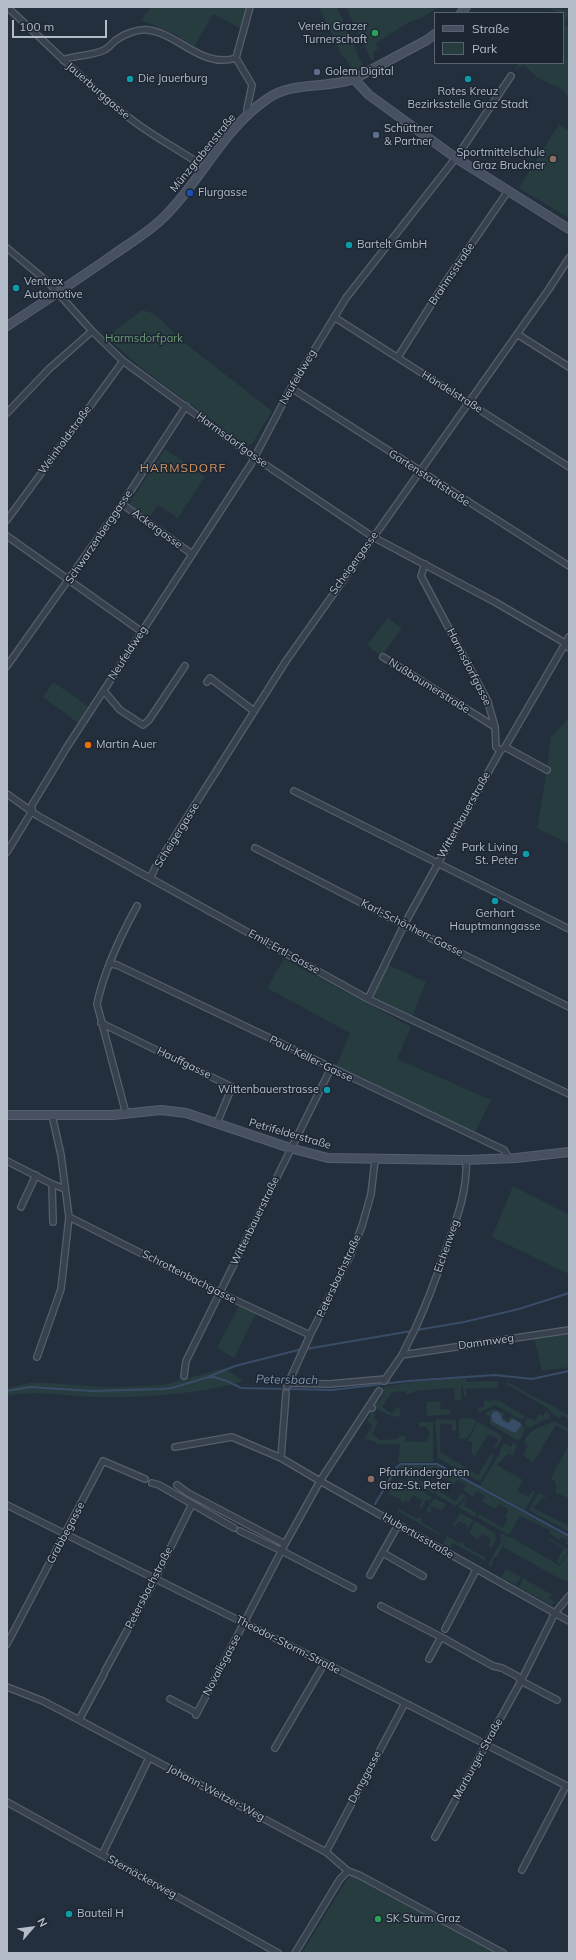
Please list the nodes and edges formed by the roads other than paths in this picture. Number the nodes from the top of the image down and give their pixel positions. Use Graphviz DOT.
graph roads {
  1 [pos="7,7"];
  2 [pos="250,7"];
  3 [pos="434,35"];
  4 [pos="236,58"];
  5 [pos="63,60"];
  6 [pos="511,76"];
  7 [pos="354,79"];
  8 [pos="248,116"];
  9 [pos="456,158"];
  10 [pos="198,163"];
  11 [pos="508,191"];
  12 [pos="569,229"];
  13 [pos="7,248"];
  14 [pos="569,258"];
  15 [pos="59,292"];
  16 [pos="334,317"];
  17 [pos="7,326"];
  18 [pos="92,331"];
  19 [pos="517,334"];
  20 [pos="398,358"];
  21 [pos="123,361"];
  22 [pos="569,367"];
  23 [pos="291,388"];
  24 [pos="468,402"];
  25 [pos="186,406"];
  26 [pos="7,413"];
  27 [pos="254,457"];
  28 [pos="569,467"];
  29 [pos="419,472"];
  30 [pos="122,504"];
  31 [pos="7,520"];
  32 [pos="7,536"];
  33 [pos="373,537"];
  34 [pos="192,554"];
  35 [pos="425,564"];
  36 [pos="569,566"];
  37 [pos="70,580"];
  38 [pos="142,632"];
  39 [pos="569,637"];
  40 [pos="567,646"];
  41 [pos="383,657"];
  42 [pos="7,666"];
  43 [pos="185,666"];
  44 [pos="207,682"];
  45 [pos="104,691"];
  46 [pos="254,711"];
  47 [pos="495,727"];
  48 [pos="502,749"];
  49 [pos="547,770"];
  50 [pos="294,791"];
  51 [pos="7,794"];
  52 [pos="32,811"];
  53 [pos="255,848"];
  54 [pos="7,852"];
  55 [pos="437,863"];
  56 [pos="151,877"];
  57 [pos="137,906"];
  58 [pos="404,925"];
  59 [pos="569,929"];
  60 [pos="110,964"];
  61 [pos="368,999"];
  62 [pos="569,1007"];
  63 [pos="101,1023"];
  64 [pos="330,1068"];
  65 [pos="569,1094"];
  66 [pos="126,1114"];
  67 [pos="7,1115"];
  68 [pos="52,1115"];
  69 [pos="217,1123"];
  70 [pos="290,1148"];
  71 [pos="569,1152"];
  72 [pos="509,1158"];
  73 [pos="375,1160"];
  74 [pos="466,1160"];
  75 [pos="8,1163"];
  76 [pos="36,1176"];
  77 [pos="52,1184"];
  78 [pos="65,1189"];
  79 [pos="21,1207"];
  80 [pos="70,1217"];
  81 [pos="53,1222"];
  82 [pos="220,1293"];
  83 [pos="569,1330"];
  84 [pos="310,1335"];
  85 [pos="402,1355"];
  86 [pos="37,1357"];
  87 [pos="184,1376"];
  88 [pos="385,1380"];
  89 [pos="379,1391"];
  90 [pos="286,1393"];
  91 [pos="175,1446"];
  92 [pos="281,1458"];
  93 [pos="145,1479"];
  94 [pos="320,1481"];
  95 [pos="152,1483"];
  96 [pos="177,1485"];
  97 [pos="192,1504"];
  98 [pos="7,1505"];
  99 [pos="398,1525"];
  100 [pos="234,1528"];
  101 [pos="240,1531"];
  102 [pos="65,1535"];
  103 [pos="285,1544"];
  104 [pos="282,1551"];
  105 [pos="383,1553"];
  106 [pos="476,1570"];
  107 [pos="370,1575"];
  108 [pos="424,1576"];
  109 [pos="155,1579"];
  110 [pos="353,1588"];
  111 [pos="569,1596"];
  112 [pos="381,1606"];
  113 [pos="555,1613"];
  114 [pos="569,1621"];
  115 [pos="244,1623"];
  116 [pos="445,1629"];
  117 [pos="441,1637"];
  118 [pos="7,1644"];
  119 [pos="429,1658"];
  120 [pos="324,1664"];
  121 [pos="521,1681"];
  122 [pos="7,1687"];
  123 [pos="170,1699"];
  124 [pos="557,1700"];
  125 [pos="405,1703"];
  126 [pos="80,1720"];
  127 [pos="485,1745"];
  128 [pos="275,1748"];
  129 [pos="149,1758"];
  130 [pos="568,1787"];
  131 [pos="7,1802"];
  132 [pos="435,1837"];
  133 [pos="326,1852"];
  134 [pos="102,1855"];
  135 [pos="522,1870"];
  136 [pos="348,1871"];
  137 [pos="278,1953"];
  138 [pos="294,1953"];
  139 [pos="503,1953"];
  1 -- 5 [label="street, Jauerburggasse"];
  2 -- 4 [label="street"];
  3 -- 7 [label="main road, Münzgrabenstraße"];
  4 -- 5 [label="street"];
  4 -- 8 [label="street"];
  5 -- 10 [label="street, Jauerburggasse"];
  6 -- 9 [label="street, Neufeldweg"];
  7 -- 8 [label="main road, Münzgrabenstraße"];
  7 -- 9 [label="main road"];
  8 -- 15 [label="main road, Münzgrabenstraße"];
  9 -- 11 [label="main road"];
  9 -- 16 [label="street, Neufeldweg"];
  11 -- 12 [label="main road"];
  11 -- 20 [label="street, Brahmsstraße"];
  13 -- 15 [label="street, Harmsdorfgasse"];
  14 -- 19 [label="street, Scheigergasse"];
  15 -- 17 [label="main road, Münzgrabenstraße"];
  15 -- 18 [label="street, Harmsdorfgasse"];
  16 -- 20 [label="street, Händelstraße"];
  16 -- 23 [label="street, Neufeldweg"];
  18 -- 21 [label="street, Harmsdorfgasse"];
  18 -- 26 [label="street"];
  19 -- 22 [label="street"];
  19 -- 24 [label="street, Scheigergasse"];
  20 -- 24 [label="street, Händelstraße"];
  21 -- 25 [label="street, Harmsdorfgasse"];
  21 -- 31 [label="street, Weinholdstraße"];
  23 -- 27 [label="street, Neufeldweg"];
  23 -- 29 [label="street, Gartenstadtstraße"];
  24 -- 28 [label="street, Händelstraße"];
  24 -- 29 [label="street, Scheigergasse"];
  25 -- 27 [label="street, Harmsdorfgasse"];
  25 -- 30 [label="street, Schwarzenberggasse"];
  27 -- 33 [label="street, Harmsdorfgasse"];
  27 -- 34 [label="street, Neufeldweg"];
  29 -- 33 [label="street, Scheigergasse"];
  29 -- 36 [label="street, Gartenstadtstraße"];
  30 -- 34 [label="street, Ackergasse"];
  30 -- 37 [label="street, Schwarzenberggasse"];
  32 -- 37 [label="street"];
  33 -- 35 [label="street, Harmsdorfgasse"];
  33 -- 46 [label="street, Scheigergasse"];
  34 -- 38 [label="street, Neufeldweg"];
  35 -- 40 [label="street, Harmsdorfgasse"];
  35 -- 47 [label="street, Harmsdorfgasse"];
  37 -- 38 [label="street"];
  37 -- 42 [label="street, Schwarzenberggasse"];
  38 -- 45 [label="street, Neufeldweg"];
  39 -- 40 [label="street, Wittenbauerstraße"];
  40 -- 48 [label="street, Wittenbauerstraße"];
  41 -- 47 [label="street, Nußbaumerstraße"];
  43 -- 45 [label="street, Neufeldweg"];
  44 -- 46 [label="street"];
  45 -- 52 [label="street, Neufeldweg"];
  46 -- 56 [label="street, Scheigergasse"];
  47 -- 48 [label="street, Harmsdorfgasse"];
  48 -- 49 [label="street"];
  48 -- 55 [label="street, Wittenbauerstraße"];
  50 -- 55 [label="street"];
  51 -- 52 [label="street, Emil-Ertl-Gasse"];
  52 -- 54 [label="street, Neufeldweg"];
  52 -- 56 [label="street, Emil-Ertl-Gasse"];
  53 -- 58 [label="street, Karl-Schönherr-Gasse"];
  55 -- 58 [label="street, Wittenbauerstraße"];
  55 -- 59 [label="street"];
  56 -- 61 [label="street, Emil-Ertl-Gasse"];
  57 -- 60 [label="street"];
  58 -- 61 [label="street, Wittenbauerstraße"];
  58 -- 62 [label="street, Karl-Schönherr-Gasse"];
  60 -- 63 [label="street"];
  60 -- 64 [label="street, Paul-Keller-Gasse"];
  61 -- 65 [label="street, Emil-Ertl-Gasse"];
  63 -- 66 [label="street"];
  63 -- 69 [label="street, Hauffgasse"];
  64 -- 70 [label="street, Wittenbauerstraße"];
  64 -- 72 [label="street, Paul-Keller-Gasse"];
  66 -- 68 [label="main road, Petrifelderstraße"];
  66 -- 69 [label="main road, Petrifelderstraße"];
  67 -- 68 [label="main road, Petrifelderstraße"];
  68 -- 78 [label="street"];
  69 -- 70 [label="main road, Petrifelderstraße"];
  70 -- 73 [label="main road, Petrifelderstraße"];
  70 -- 82 [label="street, Wittenbauerstraße"];
  71 -- 72 [label="main road, Petrifelderstraße"];
  72 -- 74 [label="main road, Petrifelderstraße"];
  73 -- 74 [label="main road, Petrifelderstraße"];
  73 -- 84 [label="street, Petersbachstraße"];
  74 -- 85 [label="street, Eichenweg"];
  75 -- 76 [label="street"];
  76 -- 77 [label="street"];
  76 -- 79 [label="street"];
  77 -- 78 [label="street"];
  77 -- 81 [label="street"];
  78 -- 80 [label="street"];
  80 -- 82 [label="street, Schrottenbachgasse"];
  80 -- 86 [label="street"];
  82 -- 84 [label="street, Schrottenbachgasse"];
  82 -- 87 [label="street, Wittenbauerstraße"];
  83 -- 85 [label="street, Dammweg"];
  84 -- 88 [label="street, Petersbachstraße"];
  85 -- 88 [label="street, Eichenweg"];
  89 -- 94 [label="street"];
  90 -- 92 [label="street"];
  91 -- 92 [label="street, Hubertusstraße"];
  92 -- 94 [label="street, Hubertusstraße"];
  93 -- 102 [label="street, Grabbegasse"];
  94 -- 99 [label="street, Hubertusstraße"];
  94 -- 103 [label="street, Novalisgasse"];
  95 -- 97 [label="street"];
  96 -- 103 [label="street"];
  97 -- 100 [label="street"];
  97 -- 109 [label="street, Petersbachstraße"];
  98 -- 102 [label="street, Theodor-Storm-Straße"];
  99 -- 105 [label="street"];
  99 -- 106 [label="street, Hubertusstraße"];
  101 -- 104 [label="street"];
  102 -- 109 [label="street, Theodor-Storm-Straße"];
  102 -- 118 [label="street, Grabbegasse"];
  103 -- 104 [label="street, Novalisgasse"];
  104 -- 110 [label="street"];
  104 -- 115 [label="street, Novalisgasse"];
  105 -- 107 [label="street"];
  105 -- 108 [label="street"];
  106 -- 113 [label="street, Hubertusstraße"];
  106 -- 116 [label="street"];
  109 -- 115 [label="street, Theodor-Storm-Straße"];
  109 -- 126 [label="street, Petersbachstraße"];
  111 -- 113 [label="street"];
  112 -- 117 [label="street"];
  113 -- 114 [label="street, Hubertusstraße"];
  113 -- 121 [label="street, Marburger Straße"];
  115 -- 120 [label="street, Theodor-Storm-Straße"];
  115 -- 123 [label="street, Novalisgasse"];
  117 -- 119 [label="street"];
  117 -- 121 [label="street"];
  120 -- 125 [label="street, Theodor-Storm-Straße"];
  120 -- 128 [label="street"];
  121 -- 124 [label="street"];
  121 -- 127 [label="street, Marburger Straße"];
  122 -- 126 [label="street, Johann-Weitzer-Weg"];
  125 -- 127 [label="street, Theodor-Storm-Straße"];
  125 -- 133 [label="street, Denggasse"];
  126 -- 129 [label="street, Johann-Weitzer-Weg"];
  127 -- 130 [label="street, Theodor-Storm-Straße"];
  127 -- 132 [label="street, Marburger Straße"];
  129 -- 133 [label="street, Johann-Weitzer-Weg"];
  129 -- 134 [label="street"];
  130 -- 135 [label="street"];
  131 -- 134 [label="street, Sternäckerweg"];
  133 -- 136 [label="street, Johann-Weitzer-Weg"];
  134 -- 137 [label="street, Sternäckerweg"];
  136 -- 138 [label="street"];
  136 -- 139 [label="street"];
}
